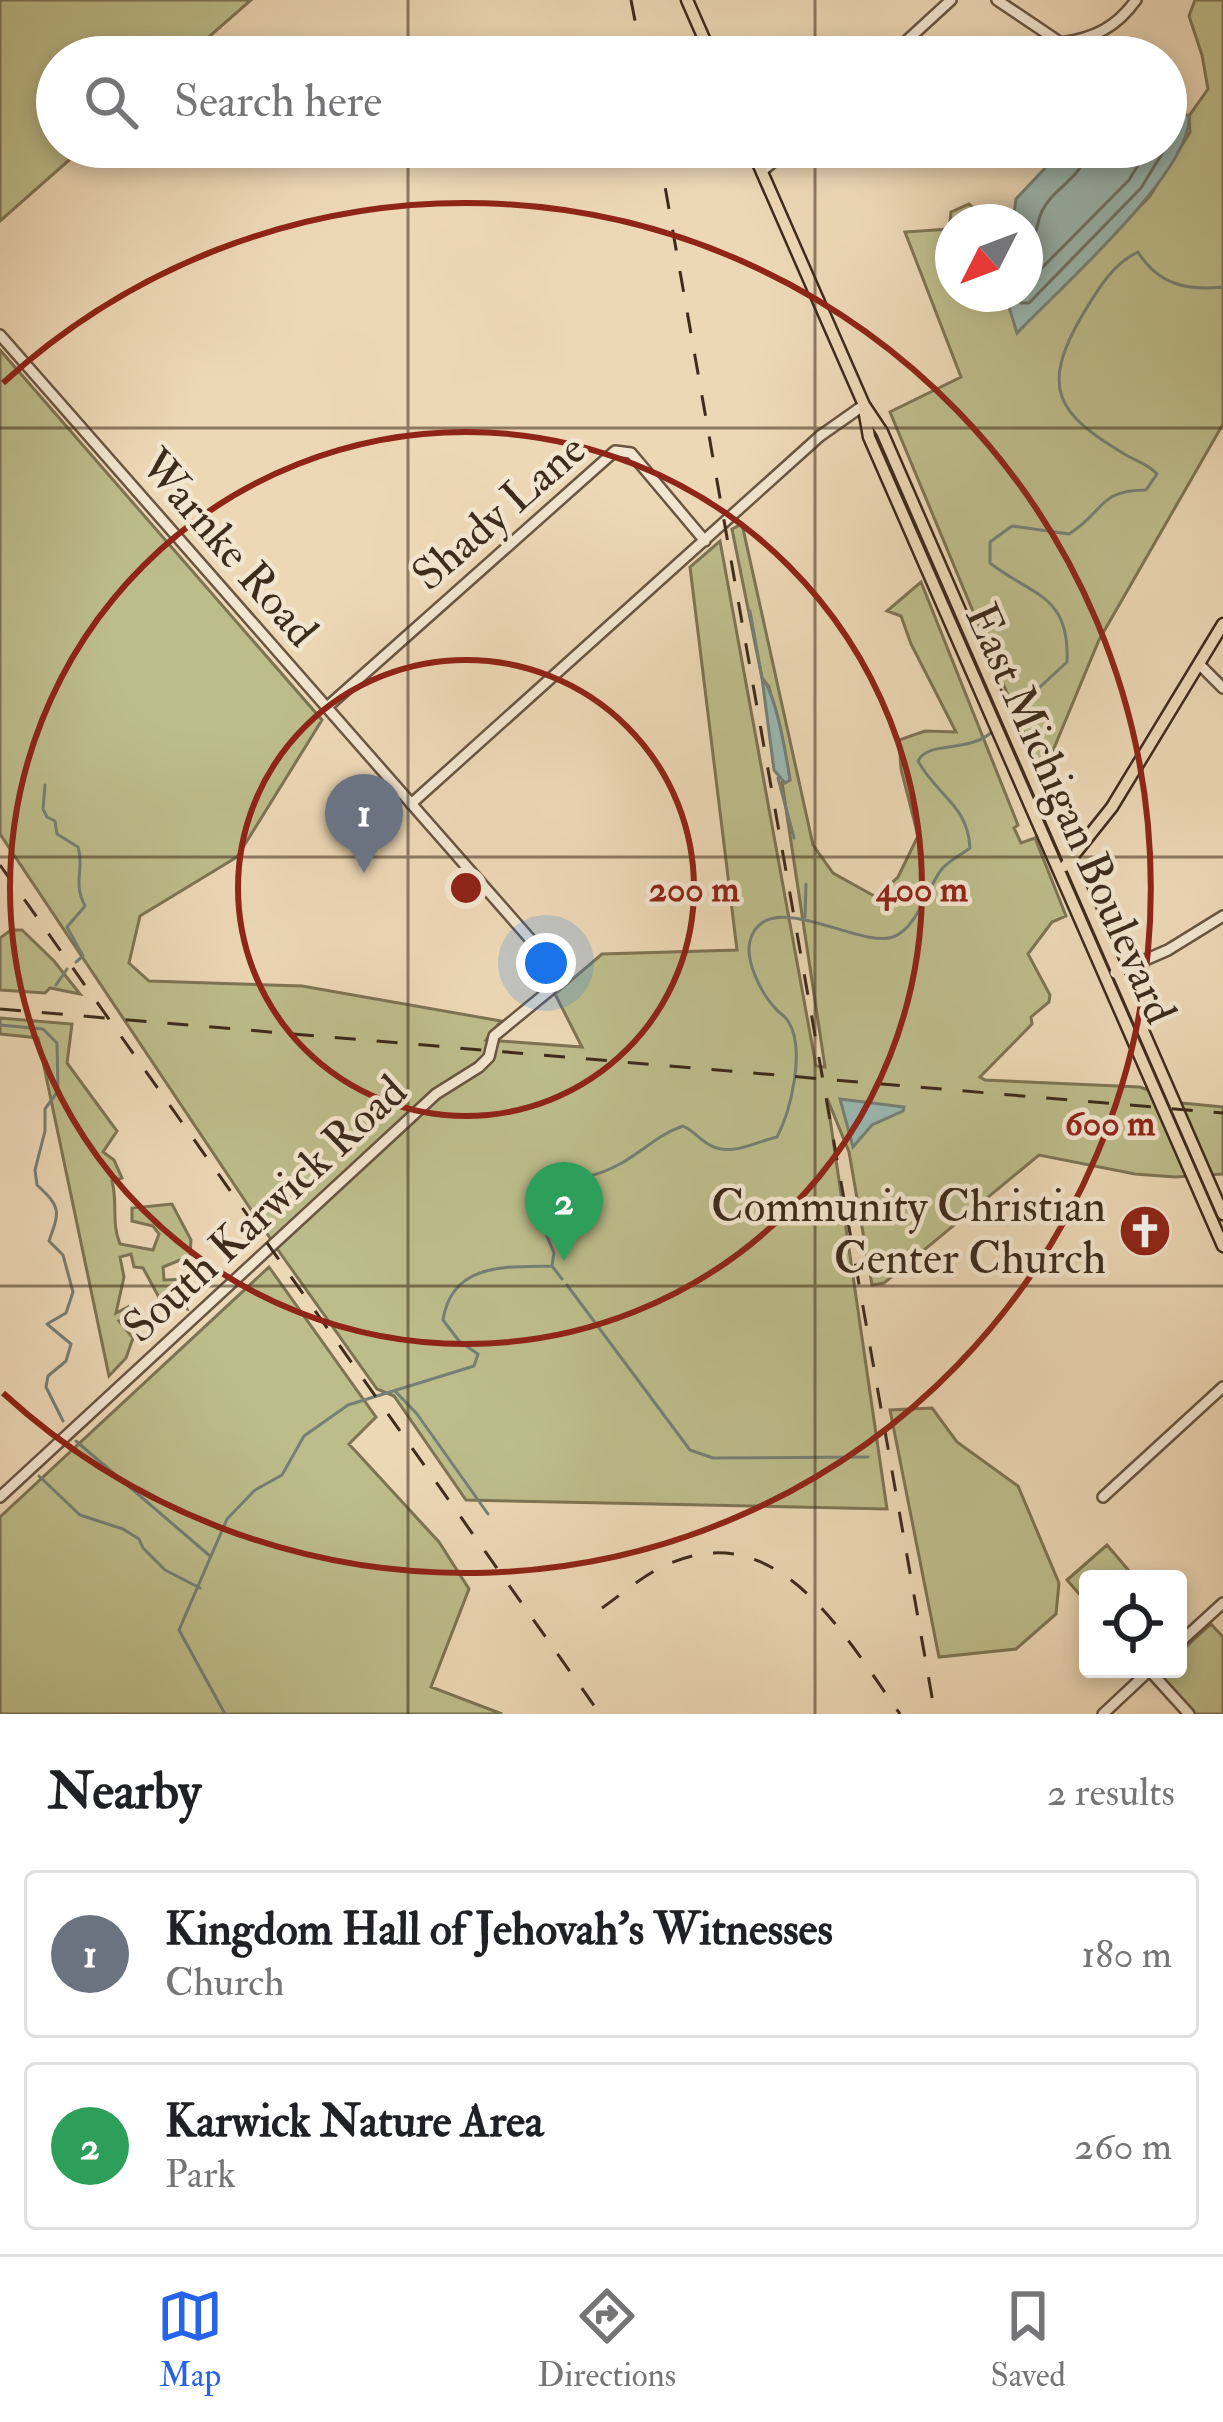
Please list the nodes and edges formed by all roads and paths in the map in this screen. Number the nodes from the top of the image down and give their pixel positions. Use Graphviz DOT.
graph roads {
  1 [pos="687,0"];
  2 [pos="926,0"];
  3 [pos="951,0"];
  4 [pos="997,0"];
  5 [pos="1136,0"];
  6 [pos="937,13"];
  7 [pos="703,36"];
  8 [pos="912,36"];
  9 [pos="1051,36"];
  10 [pos="1089,36"];
  11 [pos="761,168"];
  12 [pos="766,168"];
  13 [pos="762,171"];
  14 [pos="0,335"];
  15 [pos="864,406"];
  16 [pos="705,541"];
  17 [pos="1223,624"];
  18 [pos="1200,665"];
  19 [pos="1223,688"];
  20 [pos="327,707"];
  21 [pos="411,803"];
  22 [pos="1070,864"];
  23 [pos="1057,870"];
  24 [pos="1223,916"];
  25 [pos="552,964"];
  26 [pos="1110,975"];
  27 [pos="1223,1214"];
  28 [pos="1223,1246"];
  29 [pos="1223,1387"];
  30 [pos="0,1497"];
  31 [pos="1103,1497"];
  32 [pos="1223,1603"];
  33 [pos="1187,1636"];
  34 [pos="1141,1678"];
  35 [pos="1157,1678"];
  36 [pos="1102,1714"];
  37 [pos="1189,1714"];
  1 -- 7 [label="main road"];
  2 -- 6 [label="street"];
  3 -- 6 [label="street"];
  4 -- 9 [label="street"];
  5 -- 10 [label="street"];
  6 -- 8 [label="street"];
  11 -- 13 [label="main road, East Michigan Boulevard"];
  12 -- 13 [label="street"];
  13 -- 15 [label="main road, East Michigan Boulevard"];
  14 -- 20 [label="street, Warnke Road"];
  15 -- 16 [label="street"];
  15 -- 22 [label="main road, East Michigan Boulevard"];
  15 -- 23 [label="main road, East Michigan Boulevard"];
  16 -- 20 [label="street, Shady Lane"];
  16 -- 21 [label="street"];
  17 -- 18 [label="main road"];
  18 -- 19 [label="street"];
  18 -- 22 [label="main road"];
  20 -- 21 [label="street, Warnke Road"];
  21 -- 25 [label="street, Warnke Road"];
  22 -- 23 [label="main road"];
  22 -- 26 [label="main road, East Michigan Boulevard"];
  23 -- 26 [label="main road, East Michigan Boulevard"];
  24 -- 26 [label="street"];
  25 -- 30 [label="street, South Karwick Road"];
  26 -- 27 [label="main road, East Michigan Boulevard"];
  26 -- 28 [label="main road, East Michigan Boulevard"];
  29 -- 31 [label="street"];
  32 -- 33 [label="street"];
  34 -- 36 [label="street"];
  35 -- 37 [label="street"];
}
